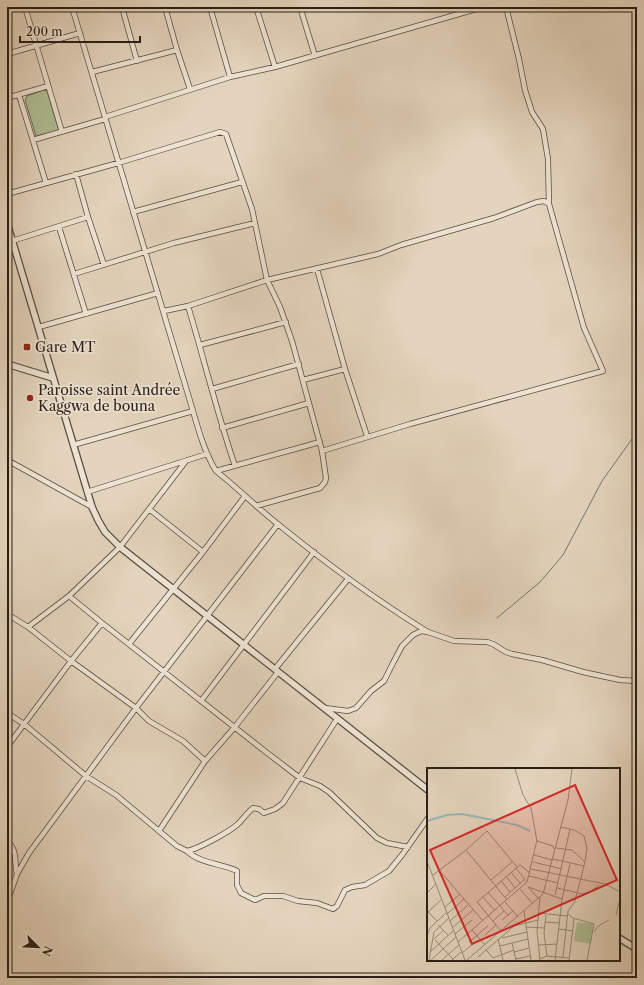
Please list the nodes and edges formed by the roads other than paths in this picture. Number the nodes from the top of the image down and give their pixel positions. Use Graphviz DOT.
graph roads {
  1 [pos="20,7"];
  2 [pos="25,7"];
  3 [pos="73,7"];
  4 [pos="122,7"];
  5 [pos="165,7"];
  6 [pos="210,7"];
  7 [pos="256,7"];
  8 [pos="300,7"];
  9 [pos="483,7"];
  10 [pos="506,7"];
  11 [pos="7,10"];
  12 [pos="80,34"];
  13 [pos="37,46"];
  14 [pos="177,50"];
  15 [pos="7,54"];
  16 [pos="315,56"];
  17 [pos="137,62"];
  18 [pos="275,67"];
  19 [pos="92,72"];
  20 [pos="230,77"];
  21 [pos="48,86"];
  22 [pos="190,89"];
  23 [pos="19,95"];
  24 [pos="7,98"];
  25 [pos="105,118"];
  26 [pos="62,132"];
  27 [pos="33,140"];
  28 [pos="118,164"];
  29 [pos="76,174"];
  30 [pos="242,182"];
  31 [pos="46,183"];
  32 [pos="7,194"];
  33 [pos="549,204"];
  34 [pos="134,212"];
  35 [pos="88,217"];
  36 [pos="7,223"];
  37 [pos="255,223"];
  38 [pos="59,227"];
  39 [pos="12,241"];
  40 [pos="145,252"];
  41 [pos="104,265"];
  42 [pos="317,269"];
  43 [pos="74,274"];
  44 [pos="267,280"];
  45 [pos="158,293"];
  46 [pos="188,306"];
  47 [pos="164,311"];
  48 [pos="86,314"];
  49 [pos="286,322"];
  50 [pos="39,327"];
  51 [pos="200,345"];
  52 [pos="7,364"];
  53 [pos="299,364"];
  54 [pos="345,369"];
  55 [pos="53,378"];
  56 [pos="303,380"];
  57 [pos="212,389"];
  58 [pos="309,403"];
  59 [pos="193,412"];
  60 [pos="222,428"];
  61 [pos="367,436"];
  62 [pos="320,442"];
  63 [pos="73,445"];
  64 [pos="322,451"];
  65 [pos="207,454"];
  66 [pos="7,460"];
  67 [pos="186,461"];
  68 [pos="235,466"];
  69 [pos="216,471"];
  70 [pos="87,492"];
  71 [pos="245,496"];
  72 [pos="256,506"];
  73 [pos="92,507"];
  74 [pos="149,509"];
  75 [pos="278,524"];
  76 [pos="120,547"];
  77 [pos="203,552"];
  78 [pos="314,552"];
  79 [pos="348,579"];
  80 [pos="173,590"];
  81 [pos="69,596"];
  82 [pos="7,614"];
  83 [pos="208,616"];
  84 [pos="102,623"];
  85 [pos="28,627"];
  86 [pos="428,632"];
  87 [pos="129,644"];
  88 [pos="243,645"];
  89 [pos="71,661"];
  90 [pos="277,671"];
  91 [pos="165,672"];
  92 [pos="637,681"];
  93 [pos="201,701"];
  94 [pos="321,707"];
  95 [pos="136,708"];
  96 [pos="7,713"];
  97 [pos="337,719"];
  98 [pos="24,724"];
  99 [pos="234,728"];
  100 [pos="7,747"];
  101 [pos="205,761"];
  102 [pos="86,776"];
  103 [pos="300,778"];
  104 [pos="427,789"];
  105 [pos="427,819"];
  106 [pos="159,831"];
  107 [pos="7,841"];
  108 [pos="408,847"];
  109 [pos="187,851"];
  110 [pos="17,874"];
  111 [pos="7,902"];
  112 [pos="620,939"];
  113 [pos="637,948"];
  1 -- 11 [label="street"];
  2 -- 13 [label="street"];
  3 -- 12 [label="street"];
  4 -- 17 [label="street"];
  5 -- 14 [label="street"];
  6 -- 20 [label="street"];
  7 -- 18 [label="street"];
  8 -- 16 [label="street"];
  9 -- 16 [label="street"];
  10 -- 33 [label="street"];
  12 -- 13 [label="street"];
  12 -- 19 [label="street"];
  13 -- 15 [label="street"];
  13 -- 21 [label="street"];
  14 -- 17 [label="street"];
  14 -- 22 [label="street"];
  16 -- 18 [label="street"];
  17 -- 19 [label="street"];
  18 -- 20 [label="street"];
  19 -- 25 [label="street"];
  20 -- 22 [label="street"];
  21 -- 23 [label="street"];
  21 -- 26 [label="street"];
  22 -- 25 [label="street"];
  23 -- 24 [label="street"];
  23 -- 27 [label="street"];
  25 -- 26 [label="street"];
  25 -- 28 [label="street"];
  26 -- 27 [label="street"];
  27 -- 31 [label="street"];
  28 -- 29 [label="street"];
  28 -- 30 [label="street"];
  28 -- 34 [label="street"];
  29 -- 31 [label="street"];
  29 -- 35 [label="street"];
  30 -- 34 [label="street"];
  30 -- 37 [label="street"];
  31 -- 32 [label="street"];
  33 -- 42 [label="street"];
  33 -- 61 [label="street"];
  34 -- 40 [label="street"];
  35 -- 38 [label="street"];
  35 -- 41 [label="street"];
  36 -- 39 [label="street"];
  37 -- 40 [label="street"];
  37 -- 44 [label="street"];
  38 -- 39 [label="street"];
  38 -- 43 [label="street"];
  39 -- 50 [label="street"];
  40 -- 41 [label="street"];
  40 -- 45 [label="street"];
  41 -- 43 [label="street"];
  42 -- 44 [label="street"];
  42 -- 54 [label="street"];
  43 -- 48 [label="street"];
  44 -- 46 [label="street"];
  44 -- 49 [label="street"];
  45 -- 47 [label="street"];
  45 -- 48 [label="street"];
  46 -- 47 [label="street"];
  46 -- 51 [label="street"];
  47 -- 59 [label="street"];
  48 -- 50 [label="street"];
  49 -- 51 [label="street"];
  49 -- 53 [label="street"];
  50 -- 55 [label="street"];
  51 -- 57 [label="street"];
  52 -- 55 [label="street"];
  53 -- 56 [label="street"];
  53 -- 57 [label="street"];
  54 -- 56 [label="street"];
  54 -- 61 [label="street"];
  55 -- 63 [label="street"];
  56 -- 58 [label="street"];
  57 -- 60 [label="street"];
  58 -- 60 [label="street"];
  58 -- 62 [label="street"];
  59 -- 63 [label="street"];
  59 -- 65 [label="street"];
  60 -- 68 [label="street"];
  61 -- 64 [label="street"];
  62 -- 64 [label="street"];
  62 -- 68 [label="street"];
  63 -- 70 [label="street"];
  64 -- 72 [label="street"];
  65 -- 67 [label="street"];
  65 -- 69 [label="street"];
  66 -- 73 [label="street"];
  67 -- 70 [label="street"];
  67 -- 74 [label="street"];
  68 -- 69 [label="street"];
  69 -- 71 [label="street"];
  70 -- 73 [label="street"];
  71 -- 72 [label="street"];
  71 -- 77 [label="street"];
  72 -- 75 [label="street"];
  73 -- 76 [label="street"];
  74 -- 76 [label="street"];
  74 -- 77 [label="street"];
  75 -- 78 [label="street"];
  75 -- 83 [label="street"];
  76 -- 80 [label="street"];
  76 -- 81 [label="street"];
  77 -- 80 [label="street"];
  78 -- 79 [label="street"];
  78 -- 88 [label="street"];
  79 -- 86 [label="street"];
  79 -- 90 [label="street"];
  80 -- 83 [label="street"];
  80 -- 87 [label="street"];
  81 -- 84 [label="street"];
  81 -- 85 [label="street"];
  82 -- 85 [label="street"];
  83 -- 88 [label="street"];
  83 -- 91 [label="street"];
  84 -- 87 [label="street"];
  84 -- 89 [label="street"];
  85 -- 89 [label="street"];
  86 -- 92 [label="street"];
  86 -- 94 [label="street"];
  87 -- 91 [label="street"];
  88 -- 90 [label="street"];
  88 -- 93 [label="street"];
  89 -- 95 [label="street"];
  89 -- 98 [label="street"];
  90 -- 94 [label="street"];
  90 -- 99 [label="street"];
  91 -- 93 [label="street"];
  91 -- 95 [label="street"];
  93 -- 99 [label="street"];
  94 -- 97 [label="street"];
  95 -- 101 [label="street"];
  95 -- 102 [label="street"];
  96 -- 98 [label="street"];
  97 -- 103 [label="street"];
  97 -- 104 [label="street"];
  98 -- 100 [label="street"];
  98 -- 102 [label="street"];
  99 -- 101 [label="street"];
  99 -- 103 [label="street"];
  101 -- 106 [label="street"];
  102 -- 106 [label="street"];
  102 -- 110 [label="street"];
  103 -- 108 [label="street"];
  103 -- 109 [label="street"];
  105 -- 108 [label="street"];
  106 -- 109 [label="street"];
  107 -- 110 [label="street"];
  108 -- 109 [label="street"];
  110 -- 111 [label="street"];
  112 -- 113 [label="street"];
}
